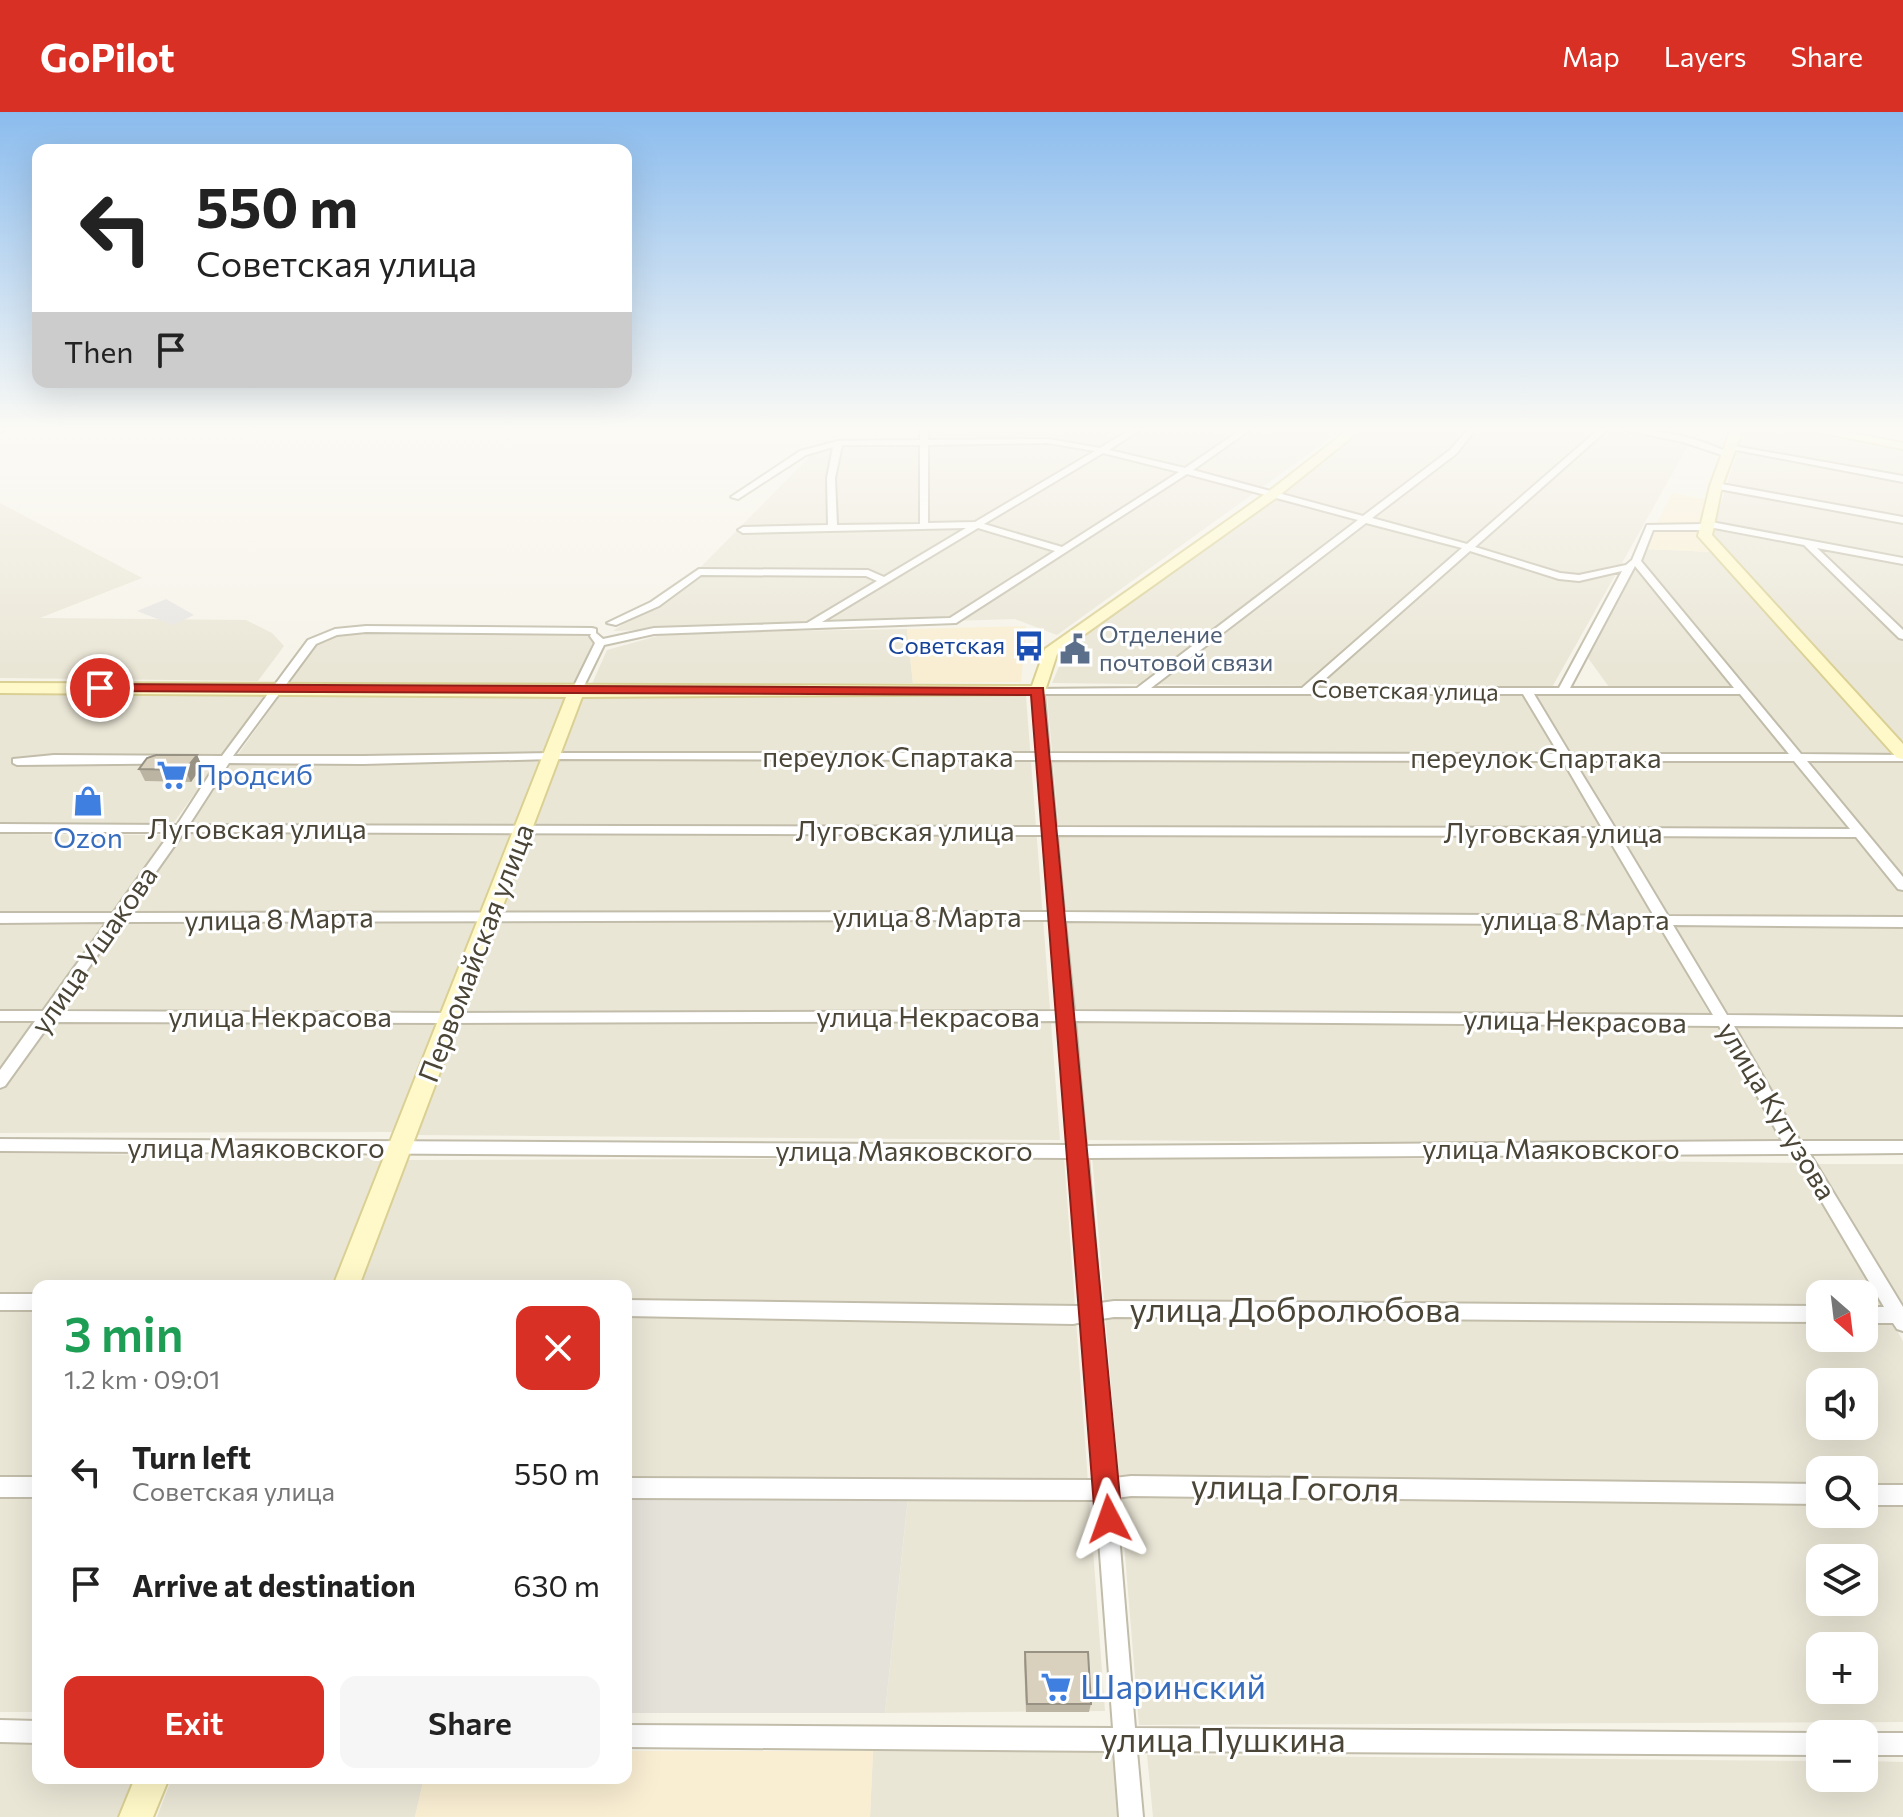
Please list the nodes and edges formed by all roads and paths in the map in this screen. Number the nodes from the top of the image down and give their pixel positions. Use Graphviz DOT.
graph roads {
  1 [pos="832,509"];
  2 [pos="924,509"];
  3 [pos="1005,509"];
  4 [pos="1128,509"];
  5 [pos="1253,509"];
  6 [pos="1324,509"];
  7 [pos="1381,509"];
  8 [pos="1512,509"];
  9 [pos="1710,509"];
  10 [pos="1840,509"];
  11 [pos="1367,520"];
  12 [pos="1903,520"];
  13 [pos="924,525"];
  14 [pos="977,525"];
  15 [pos="1706,525"];
  16 [pos="833,526"];
  17 [pos="743,530"];
  18 [pos="1806,542"];
  19 [pos="1467,547"];
  20 [pos="1063,550"];
  21 [pos="1903,561"];
  22 [pos="1633,564"];
  23 [pos="883,580"];
  24 [pos="601,627"];
  25 [pos="807,627"];
  26 [pos="1903,636"];
  27 [pos="600,643"];
  28 [pos="0,688"];
  29 [pos="278,688"];
  30 [pos="1307,689"];
  31 [pos="1141,690"];
  32 [pos="1038,691"];
  33 [pos="1745,691"];
  34 [pos="576,692"];
  35 [pos="1562,692"];
  36 [pos="1528,693"];
  37 [pos="552,756"];
  38 [pos="1903,756"];
  39 [pos="226,758"];
  40 [pos="1044,758"];
  41 [pos="1566,758"];
  42 [pos="1797,758"];
  43 [pos="17,761"];
  44 [pos="0,828"];
  45 [pos="180,829"];
  46 [pos="524,830"];
  47 [pos="1050,831"];
  48 [pos="1611,833"];
  49 [pos="1858,833"];
  50 [pos="1903,886"];
  51 [pos="490,917"];
  52 [pos="1058,917"];
  53 [pos="0,918"];
  54 [pos="115,920"];
  55 [pos="1663,920"];
  56 [pos="1903,922"];
  57 [pos="48,1015"];
  58 [pos="0,1016"];
  59 [pos="1067,1016"];
  60 [pos="450,1018"];
  61 [pos="1724,1022"];
  62 [pos="1903,1022"];
  63 [pos="0,1082"];
  64 [pos="0,1145"];
  65 [pos="1794,1147"];
  66 [pos="1903,1147"];
  67 [pos="401,1149"];
  68 [pos="1079,1152"];
  69 [pos="348,1280"];
  70 [pos="0,1302"];
  71 [pos="32,1302"];
  72 [pos="632,1308"];
  73 [pos="1091,1313"];
  74 [pos="1806,1314"];
  75 [pos="1878,1317"];
  76 [pos="1901,1319"];
  77 [pos="0,1487"];
  78 [pos="32,1487"];
  79 [pos="632,1488"];
  80 [pos="1106,1489"];
  81 [pos="1806,1494"];
  82 [pos="1878,1495"];
  83 [pos="1903,1495"];
  84 [pos="0,1731"];
  85 [pos="32,1732"];
  86 [pos="632,1736"];
  87 [pos="1126,1740"];
  88 [pos="1806,1744"];
  89 [pos="1878,1744"];
  90 [pos="1903,1744"];
  91 [pos="150,1784"];
  92 [pos="136,1817"];
  93 [pos="1131,1817"];
  1 -- 16 [label="street"];
  2 -- 13 [label="street"];
  3 -- 14 [label="street"];
  4 -- 20 [label="street"];
  5 -- 32 [label="street"];
  6 -- 11 [label="street"];
  7 -- 11 [label="street"];
  8 -- 19 [label="street"];
  9 -- 15 [label="street"];
  10 -- 12 [label="street"];
  11 -- 19 [label="street"];
  11 -- 31 [label="street"];
  13 -- 14 [label="street"];
  13 -- 16 [label="street"];
  14 -- 20 [label="street"];
  14 -- 23 [label="street"];
  15 -- 18 [label="street"];
  15 -- 22 [label="street"];
  15 -- 38 [label="street"];
  16 -- 17 [label="street"];
  18 -- 21 [label="street"];
  18 -- 26 [label="street"];
  19 -- 22 [label="street"];
  19 -- 30 [label="street"];
  20 -- 25 [label="street"];
  22 -- 33 [label="street"];
  22 -- 35 [label="street"];
  23 -- 24 [label="street"];
  23 -- 25 [label="street"];
  24 -- 27 [label="street"];
  24 -- 29 [label="street, улица Ушакова"];
  25 -- 27 [label="street"];
  27 -- 34 [label="street, Первомайская улица"];
  28 -- 29 [label="street, Советская улица"];
  29 -- 34 [label="street, Советская улица"];
  29 -- 39 [label="street, улица Ушакова"];
  30 -- 31 [label="street, Советская улица"];
  30 -- 36 [label="street, Советская улица"];
  31 -- 32 [label="street, Советская улица"];
  32 -- 34 [label="street, Советская улица"];
  32 -- 40 [label="street"];
  33 -- 35 [label="street, Советская улица"];
  33 -- 42 [label="street"];
  34 -- 37 [label="street, Первомайская улица"];
  35 -- 36 [label="street, Советская улица"];
  36 -- 41 [label="street, улица Кутузова"];
  37 -- 39 [label="street, переулок Спартака"];
  37 -- 40 [label="street, переулок Спартака"];
  37 -- 46 [label="street, Первомайская улица"];
  38 -- 42 [label="street, переулок Спартака"];
  39 -- 43 [label="street, переулок Спартака"];
  39 -- 45 [label="street, улица Ушакова"];
  40 -- 41 [label="street, переулок Спартака"];
  40 -- 47 [label="street"];
  41 -- 42 [label="street, переулок Спартака"];
  41 -- 48 [label="street, улица Кутузова"];
  42 -- 49 [label="street"];
  44 -- 45 [label="street, Луговская улица"];
  45 -- 46 [label="street, Луговская улица"];
  45 -- 54 [label="street, улица Ушакова"];
  46 -- 47 [label="street, Луговская улица"];
  46 -- 51 [label="street, Первомайская улица"];
  47 -- 48 [label="street, Луговская улица"];
  47 -- 52 [label="street"];
  48 -- 49 [label="street, Луговская улица"];
  48 -- 55 [label="street, улица Кутузова"];
  49 -- 50 [label="street"];
  51 -- 52 [label="street, улица 8 Марта"];
  51 -- 54 [label="street, улица 8 Марта"];
  51 -- 60 [label="street, Первомайская улица"];
  52 -- 55 [label="street, улица 8 Марта"];
  52 -- 59 [label="street"];
  53 -- 54 [label="street, улица 8 Марта"];
  54 -- 57 [label="street, улица Ушакова"];
  55 -- 56 [label="street, улица 8 Марта"];
  55 -- 61 [label="street, улица Кутузова"];
  57 -- 58 [label="street, улица Некрасова"];
  57 -- 60 [label="street, улица Некрасова"];
  57 -- 63 [label="street, улица Ушакова"];
  59 -- 60 [label="street, улица Некрасова"];
  59 -- 61 [label="street, улица Некрасова"];
  59 -- 68 [label="street"];
  60 -- 67 [label="street, Первомайская улица"];
  61 -- 62 [label="street, улица Некрасова"];
  61 -- 65 [label="street, улица Кутузова"];
  64 -- 67 [label="street, улица Маяковского"];
  65 -- 66 [label="street, улица Маяковского"];
  65 -- 68 [label="street, улица Маяковского"];
  65 -- 76 [label="street, улица Кутузова"];
  67 -- 68 [label="street, улица Маяковского"];
  67 -- 69 [label="street, Первомайская улица"];
  68 -- 73 [label="street"];
  70 -- 71 [label="street"];
  72 -- 73 [label="street, улица Добролюбова"];
  73 -- 74 [label="street, улица Добролюбова"];
  73 -- 80 [label="street"];
  75 -- 76 [label="street"];
  77 -- 78 [label="street"];
  79 -- 80 [label="street, улица Гоголя"];
  80 -- 81 [label="street, улица Гоголя"];
  80 -- 87 [label="street"];
  82 -- 83 [label="street"];
  84 -- 85 [label="street"];
  86 -- 87 [label="street, улица Пушкина"];
  87 -- 88 [label="street, улица Пушкина"];
  87 -- 93 [label="street"];
  89 -- 90 [label="street"];
  91 -- 92 [label="street"];
}
